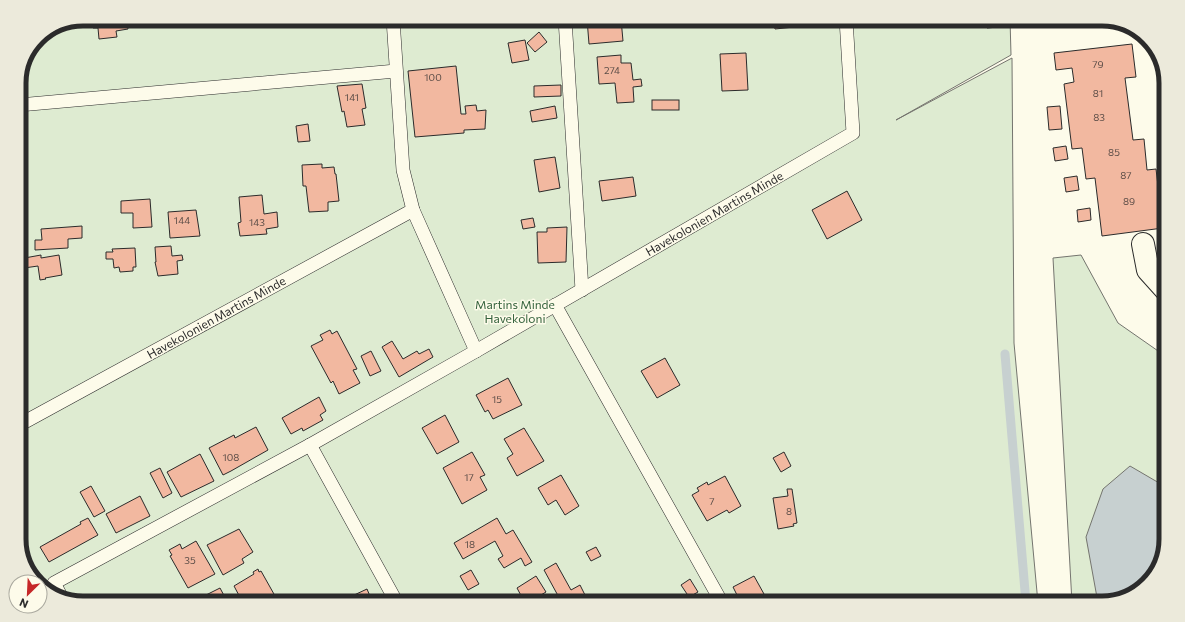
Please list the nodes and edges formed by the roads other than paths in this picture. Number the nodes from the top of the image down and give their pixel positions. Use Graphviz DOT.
graph roads {
  1 [pos="393,26"];
  2 [pos="566,26"];
  3 [pos="846,26"];
  4 [pos="396,71"];
  5 [pos="26,104"];
  6 [pos="413,210"];
  7 [pos="1143,244"];
  8 [pos="1159,282"];
  9 [pos="582,290"];
  10 [pos="555,305"];
  11 [pos="476,351"];
  12 [pos="26,421"];
  13 [pos="310,445"];
  14 [pos="57,590"];
  15 [pos="393,596"];
  16 [pos="718,596"];
  1 -- 4 [label="lane"];
  2 -- 9 [label="lane"];
  3 -- 9 [label="lane, Havekolonien Martins Minde"];
  4 -- 5 [label="lane"];
  4 -- 6 [label="lane"];
  6 -- 11 [label="lane"];
  6 -- 12 [label="lane, Havekolonien Martins Minde"];
  7 -- 8 [label="street"];
  9 -- 10 [label="lane, Havekolonien Martins Minde"];
  10 -- 11 [label="lane, Havekolonien Martins Minde"];
  10 -- 16 [label="lane"];
  11 -- 13 [label="lane, Havekolonien Martins Minde"];
  13 -- 14 [label="lane, Havekolonien Martins Minde"];
  13 -- 15 [label="lane"];
}
